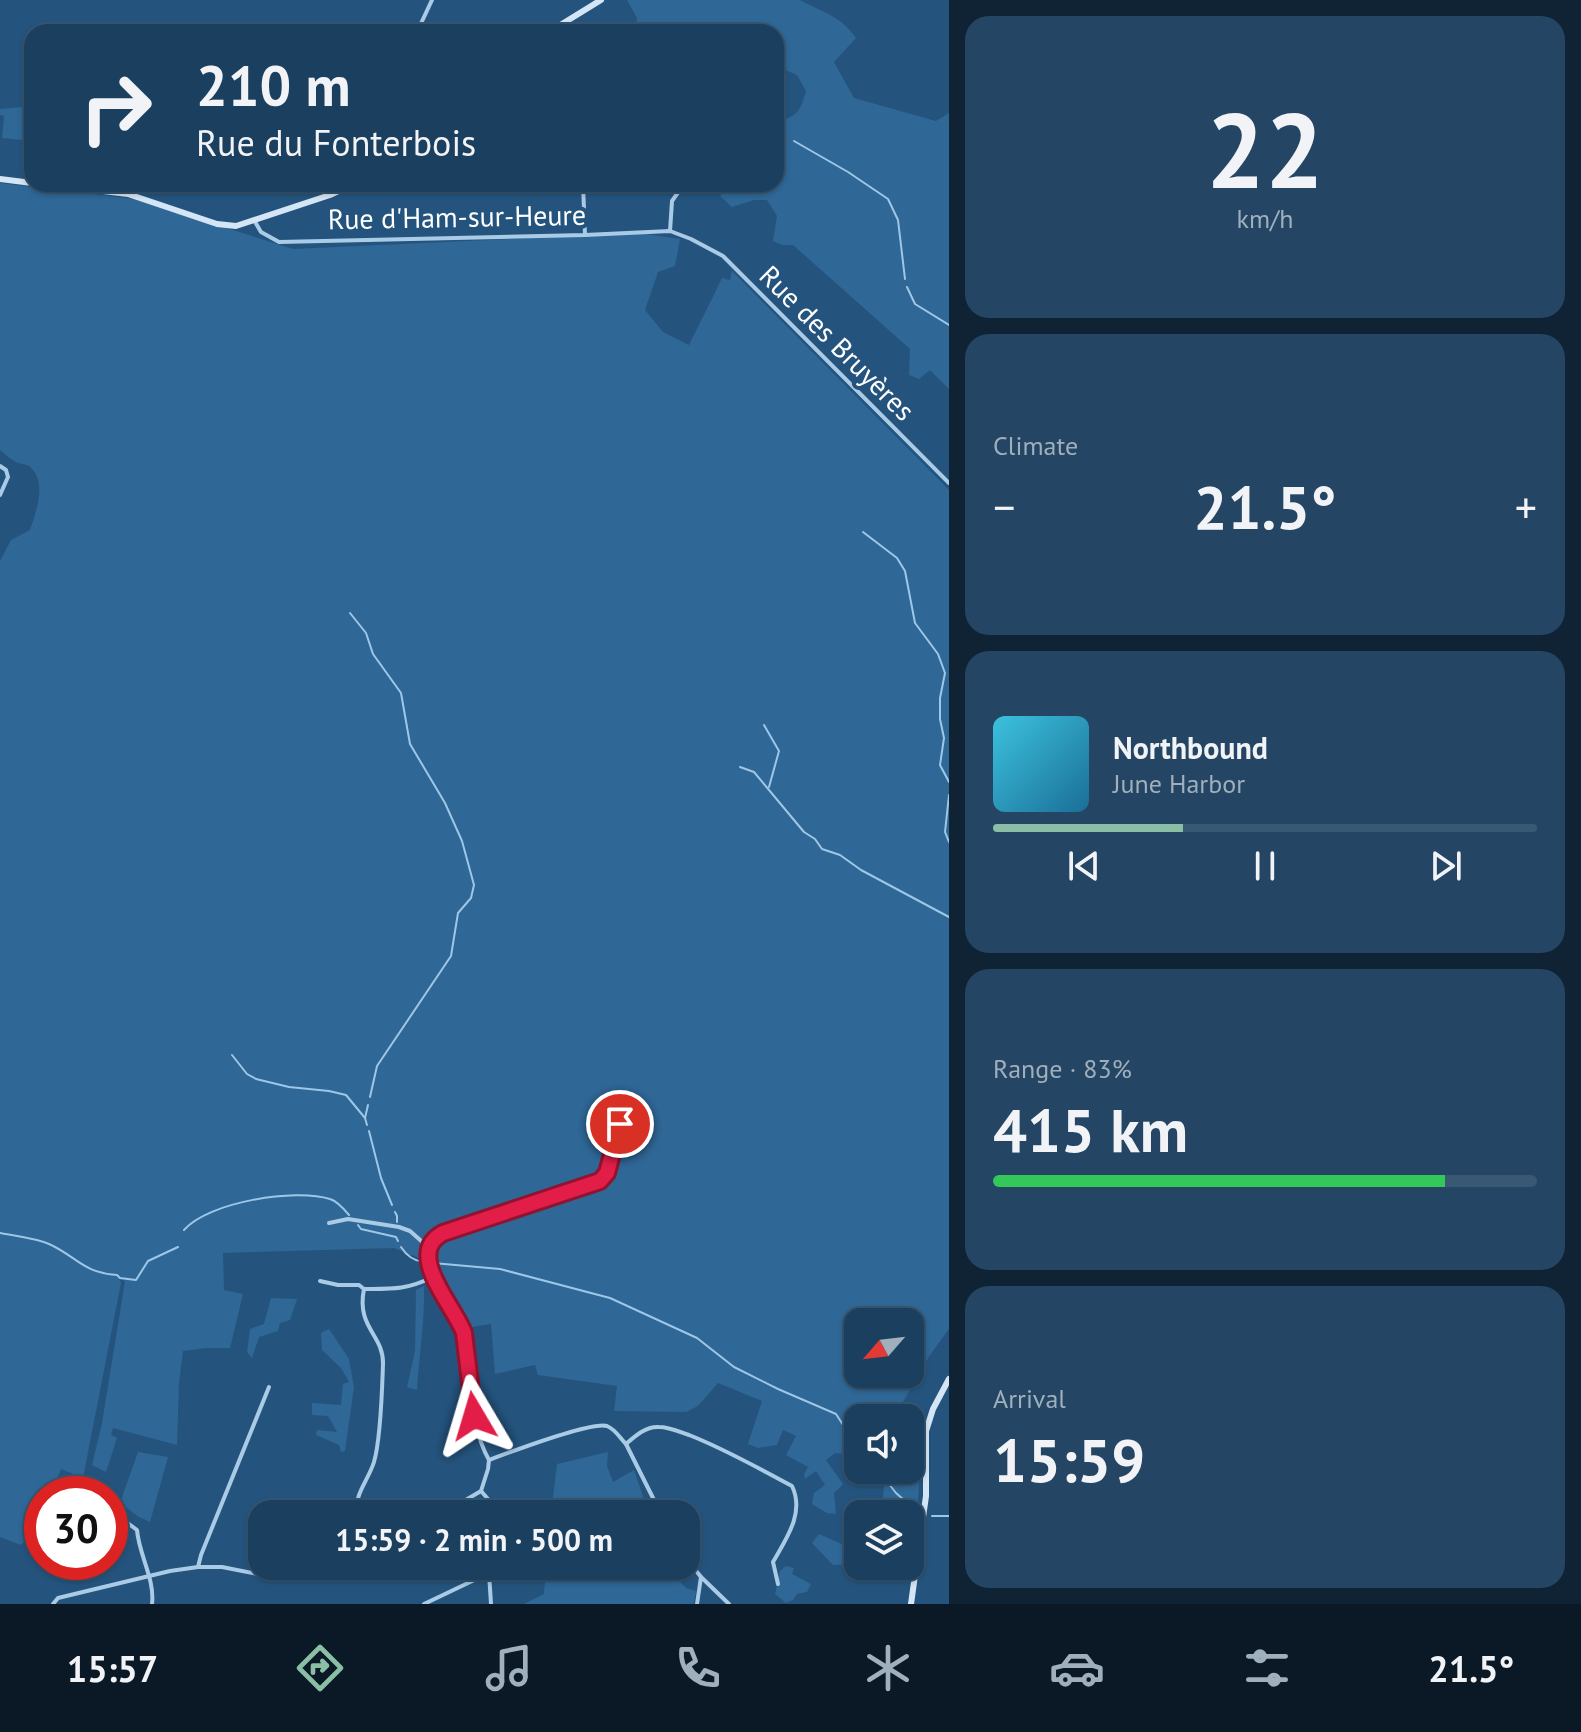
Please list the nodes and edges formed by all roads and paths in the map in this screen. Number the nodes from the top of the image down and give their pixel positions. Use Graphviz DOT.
graph roads {
  1 [pos="432,0"];
  2 [pos="601,0"];
  3 [pos="421,24"];
  4 [pos="562,24"];
  5 [pos="0,179"];
  6 [pos="24,182"];
  7 [pos="111,192"];
  8 [pos="338,192"];
  9 [pos="583,192"];
  10 [pos="678,192"];
  11 [pos="254,220"];
  12 [pos="670,231"];
  13 [pos="585,235"];
  14 [pos="0,466"];
  15 [pos="949,483"];
  16 [pos="0,495"];
  17 [pos="620,1124"];
  18 [pos="329,1223"];
  19 [pos="428,1247"];
  20 [pos="433,1277"];
  21 [pos="320,1281"];
  22 [pos="364,1289"];
  23 [pos="949,1379"];
  24 [pos="269,1387"];
  25 [pos="626,1444"];
  26 [pos="489,1460"];
  27 [pos="481,1491"];
  28 [pos="357,1500"];
  29 [pos="466,1500"];
  30 [pos="489,1500"];
  31 [pos="654,1500"];
  32 [pos="128,1523"];
  33 [pos="198,1567"];
  34 [pos="248,1572"];
  35 [pos="148,1576"];
  36 [pos="701,1577"];
  37 [pos="474,1580"];
  38 [pos="489,1580"];
  39 [pos="778,1584"];
  40 [pos="53,1604"];
  41 [pos="152,1604"];
  42 [pos="424,1604"];
  43 [pos="491,1604"];
  44 [pos="697,1604"];
  45 [pos="729,1604"];
  46 [pos="911,1604"];
  1 -- 3 [label="street"];
  2 -- 4 [label="street"];
  5 -- 6 [label="street"];
  7 -- 11 [label="street"];
  8 -- 11 [label="street"];
  9 -- 13 [label="street"];
  10 -- 12 [label="street"];
  11 -- 13 [label="street, Rue d'Ham-sur-Heure"];
  12 -- 13 [label="street, Rue d'Ham-sur-Heure"];
  12 -- 15 [label="street, Rue des Bruyères"];
  14 -- 16 [label="street"];
  17 -- 19 [label="street"];
  18 -- 19 [label="street"];
  19 -- 20 [label="street"];
  20 -- 22 [label="street"];
  20 -- 26 [label="street"];
  21 -- 22 [label="street"];
  22 -- 28 [label="street"];
  23 -- 46 [label="street"];
  24 -- 33 [label="street"];
  25 -- 26 [label="street"];
  25 -- 31 [label="street"];
  25 -- 39 [label="street"];
  26 -- 27 [label="street"];
  27 -- 29 [label="street"];
  27 -- 30 [label="street"];
  32 -- 35 [label="street"];
  33 -- 34 [label="street"];
  33 -- 35 [label="street"];
  35 -- 40 [label="street"];
  35 -- 41 [label="street"];
  36 -- 44 [label="street"];
  36 -- 45 [label="street"];
  37 -- 42 [label="street"];
  38 -- 43 [label="street"];
}
